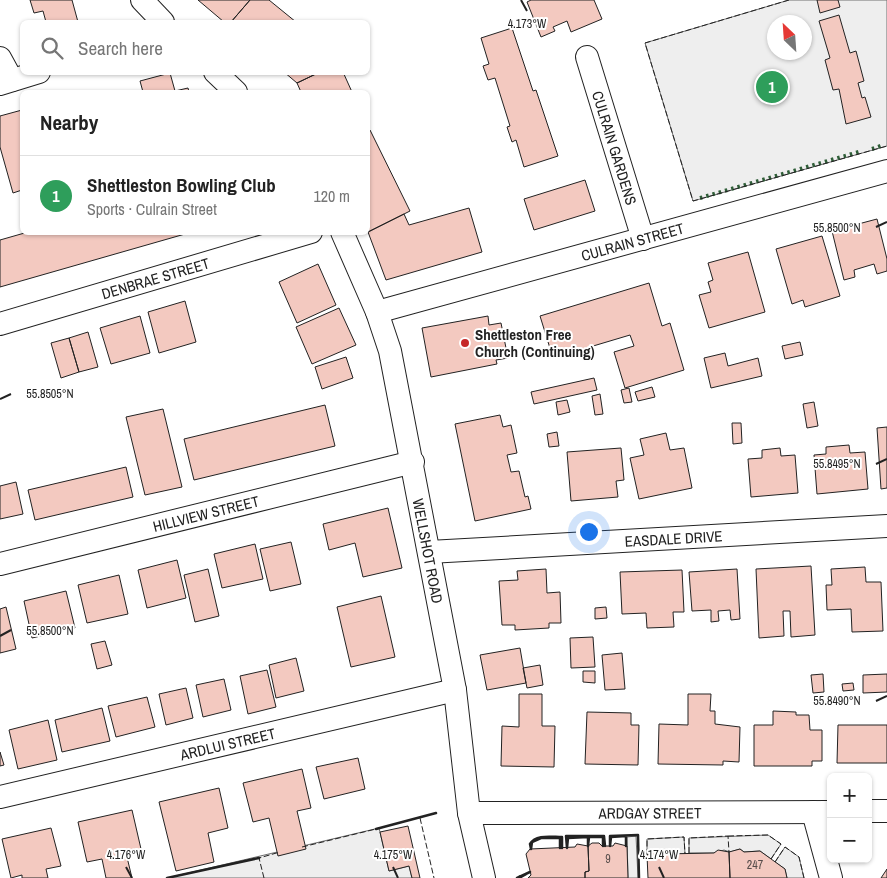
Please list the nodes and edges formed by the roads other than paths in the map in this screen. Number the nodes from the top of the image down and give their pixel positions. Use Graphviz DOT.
graph roads {
  1 [pos="142,0"];
  2 [pos="161,20"];
  3 [pos="587,57"];
  4 [pos="0,58"];
  5 [pos="29,75"];
  6 [pos="218,75"];
  7 [pos="6,82"];
  8 [pos="234,90"];
  9 [pos="887,171"];
  10 [pos="301,235"];
  11 [pos="343,235"];
  12 [pos="643,239"];
  13 [pos="377,312"];
  14 [pos="0,324"];
  15 [pos="413,462"];
  16 [pos="887,526"];
  17 [pos="429,552"];
  18 [pos="0,564"];
  19 [pos="455,690"];
  20 [pos="0,797"];
  21 [pos="872,811"];
  22 [pos="887,811"];
  23 [pos="822,812"];
  24 [pos="469,813"];
  25 [pos="484,878"];
  26 [pos="831,878"];
  1 -- 2 [label="street"];
  3 -- 12 [label="street, CULRAIN GARDENS"];
  4 -- 7 [label="street"];
  5 -- 7 [label="street"];
  6 -- 8 [label="street"];
  9 -- 12 [label="street, CULRAIN STREET"];
  10 -- 14 [label="street, DENBRAE STREET"];
  11 -- 13 [label="street, WELLSHOT ROAD"];
  12 -- 13 [label="street, CULRAIN STREET"];
  13 -- 15 [label="street, WELLSHOT ROAD"];
  15 -- 17 [label="street, WELLSHOT ROAD"];
  15 -- 18 [label="street, HILLVIEW STREET"];
  16 -- 17 [label="street, EASDALE DRIVE"];
  17 -- 19 [label="street, WELLSHOT ROAD"];
  19 -- 20 [label="street, ARDLUI STREET"];
  19 -- 24 [label="street, WELLSHOT ROAD"];
  21 -- 22 [label="street"];
  23 -- 24 [label="street, ARDGAY STREET"];
  23 -- 26 [label="street"];
  24 -- 25 [label="street, WELLSHOT ROAD"];
}
